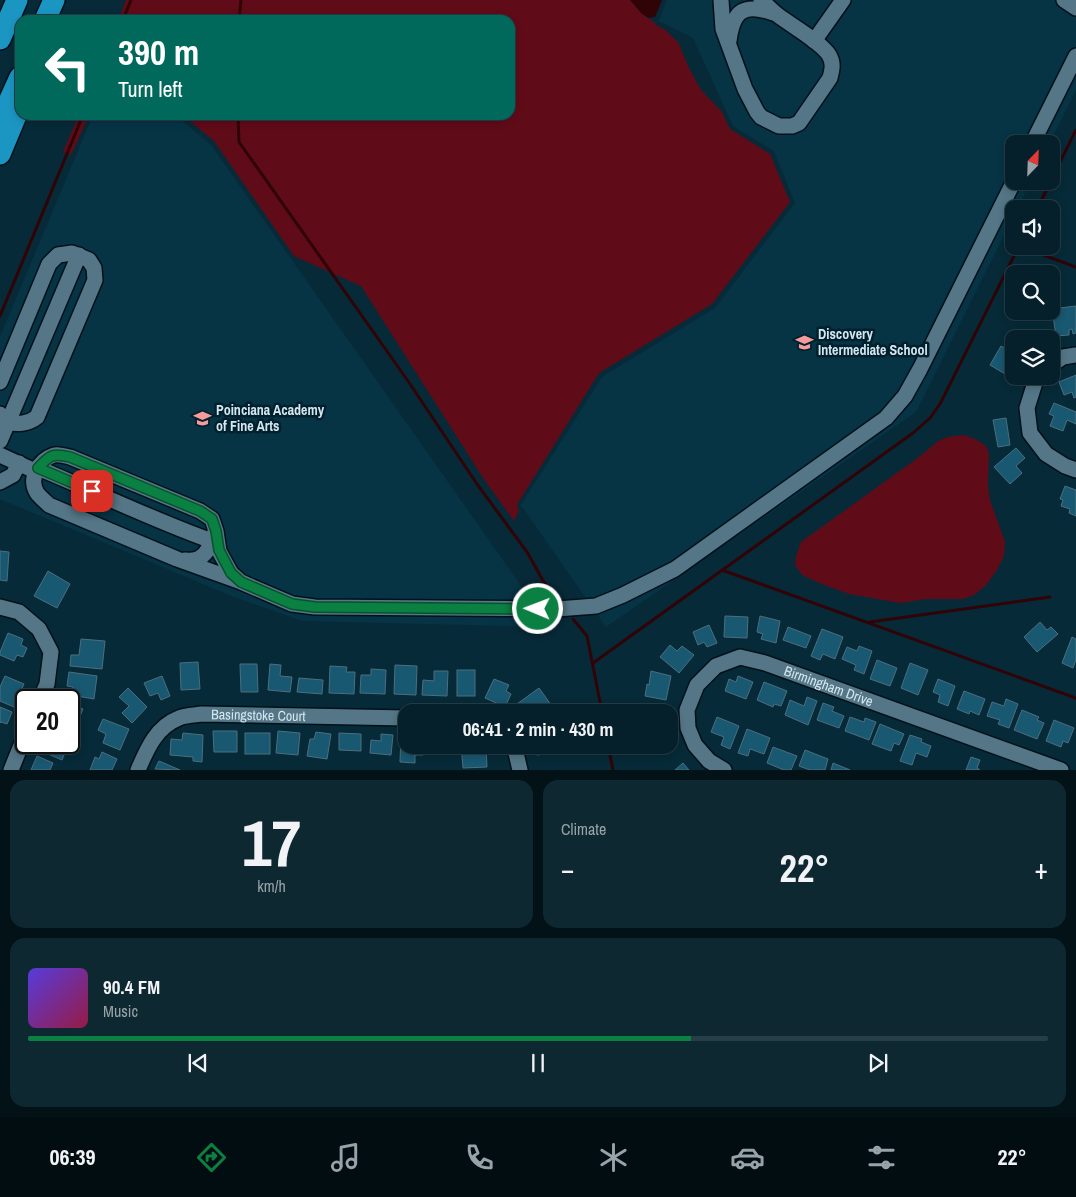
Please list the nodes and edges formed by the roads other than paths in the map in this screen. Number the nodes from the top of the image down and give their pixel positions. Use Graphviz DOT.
graph roads {
  1 [pos="17,0"];
  2 [pos="54,0"];
  3 [pos="64,0"];
  4 [pos="721,0"];
  5 [pos="761,0"];
  6 [pos="1064,0"];
  7 [pos="850,1"];
  8 [pos="1076,8"];
  9 [pos="776,14"];
  10 [pos="47,15"];
  11 [pos="58,15"];
  12 [pos="0,39"];
  13 [pos="814,41"];
  14 [pos="728,42"];
  15 [pos="1076,56"];
  16 [pos="15,88"];
  17 [pos="15,118"];
  18 [pos="0,122"];
  19 [pos="1036,135"];
  20 [pos="0,154"];
  21 [pos="1009,190"];
  22 [pos="79,255"];
  23 [pos="1076,355"];
  24 [pos="1060,358"];
  25 [pos="0,382"];
  26 [pos="1034,385"];
  27 [pos="4,418"];
  28 [pos="0,441"];
  29 [pos="0,454"];
  30 [pos="19,463"];
  31 [pos="36,470"];
  32 [pos="1076,470"];
  33 [pos="0,482"];
  34 [pos="214,536"];
  35 [pos="177,559"];
  36 [pos="241,582"];
  37 [pos="0,607"];
  38 [pos="44,689"];
  39 [pos="398,718"];
  40 [pos="17,754"];
  41 [pos="516,754"];
  42 [pos="11,770"];
  43 [pos="138,770"];
  44 [pos="520,770"];
  45 [pos="724,770"];
  46 [pos="1061,770"];
  1 -- 12 [label="highway"];
  2 -- 10 [label="highway"];
  3 -- 11 [label="highway"];
  4 -- 14 [label="street"];
  5 -- 9 [label="street"];
  6 -- 8 [label="street"];
  7 -- 13 [label="street"];
  9 -- 13 [label="street"];
  9 -- 14 [label="street"];
  13 -- 14 [label="street"];
  15 -- 19 [label="street"];
  16 -- 18 [label="highway"];
  17 -- 20 [label="highway"];
  21 -- 36 [label="street"];
  22 -- 25 [label="street"];
  22 -- 27 [label="street"];
  22 -- 27 [label="street"];
  23 -- 24 [label="street"];
  26 -- 32 [label="street"];
  27 -- 28 [label="street"];
  29 -- 30 [label="street"];
  30 -- 31 [label="street"];
  30 -- 33 [label="street"];
  31 -- 34 [label="street"];
  31 -- 34 [label="street"];
  31 -- 35 [label="street"];
  34 -- 35 [label="street"];
  34 -- 36 [label="street"];
  35 -- 36 [label="street"];
  37 -- 38 [label="street"];
  39 -- 43 [label="street, Basingstoke Court"];
  40 -- 42 [label="street"];
  41 -- 44 [label="street"];
  45 -- 46 [label="street, Birmingham Drive"];
}
